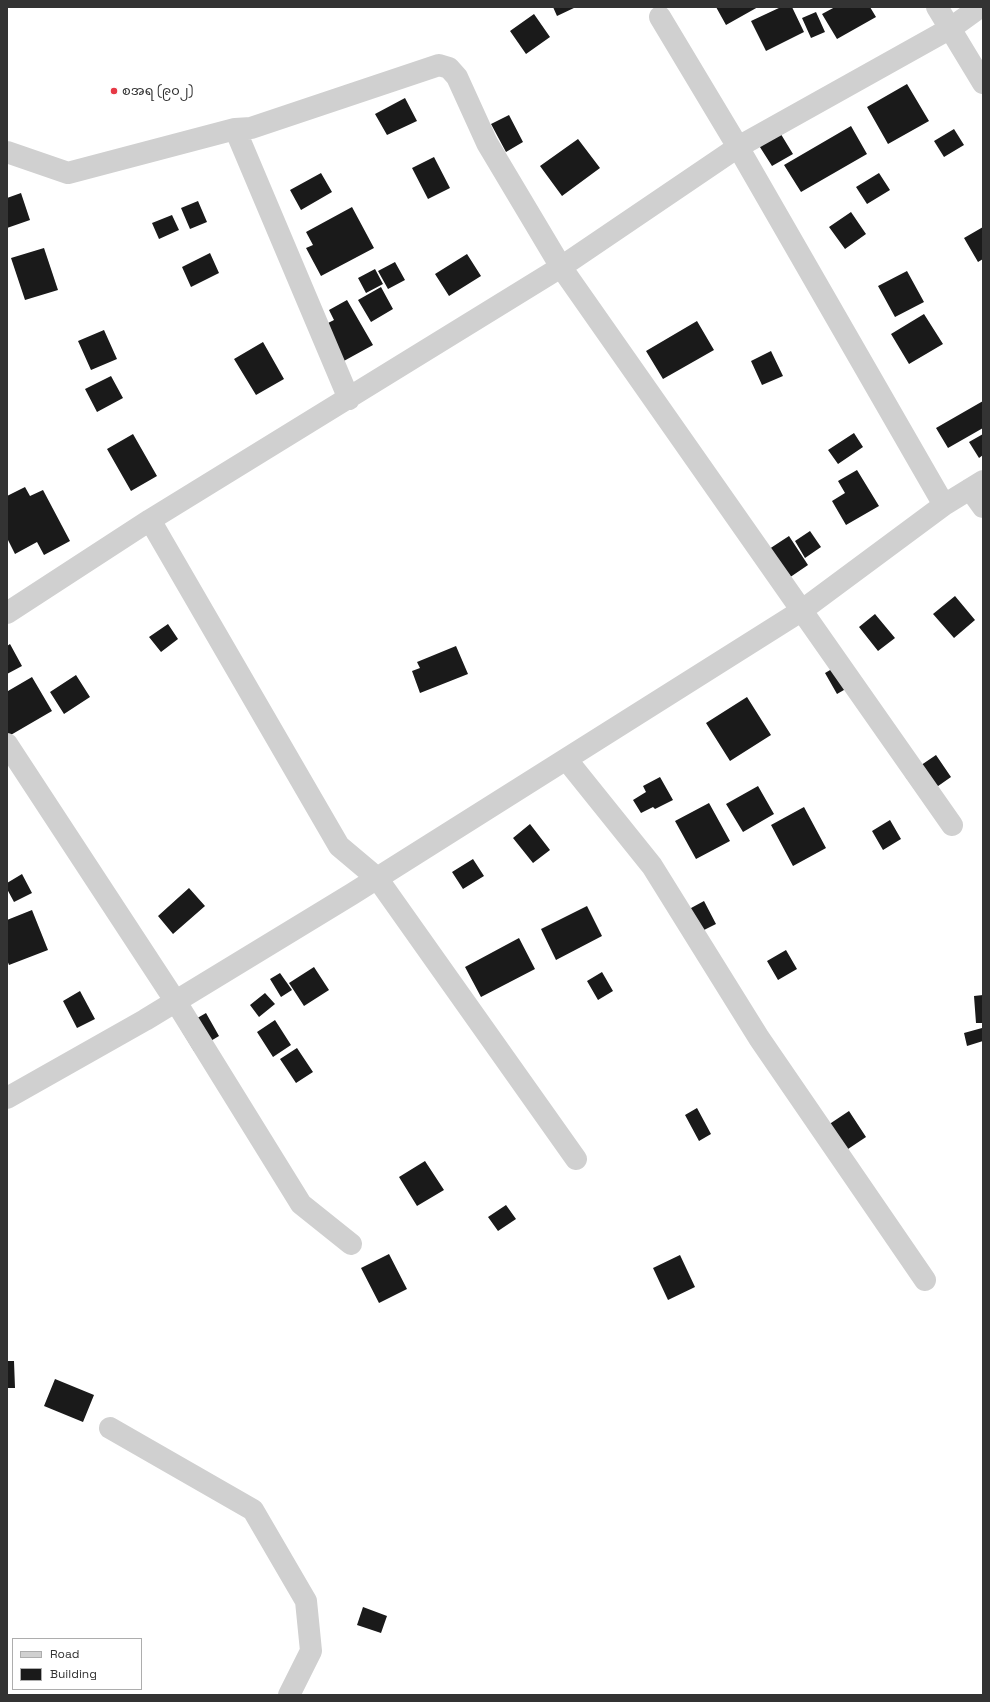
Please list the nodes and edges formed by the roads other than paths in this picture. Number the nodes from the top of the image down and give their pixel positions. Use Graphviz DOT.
graph roads {
  1 [pos="937,7"];
  2 [pos="980,7"];
  3 [pos="660,17"];
  4 [pos="951,28"];
  5 [pos="983,83"];
  6 [pos="235,129"];
  7 [pos="738,147"];
  8 [pos="7,152"];
  9 [pos="561,267"];
  10 [pos="349,399"];
  11 [pos="977,485"];
  12 [pos="944,505"];
  13 [pos="983,507"];
  14 [pos="150,520"];
  15 [pos="801,611"];
  16 [pos="7,613"];
  17 [pos="7,744"];
  18 [pos="566,759"];
  19 [pos="952,825"];
  20 [pos="377,878"];
  21 [pos="176,1002"];
  22 [pos="7,1098"];
  23 [pos="576,1159"];
  24 [pos="351,1244"];
  25 [pos="925,1280"];
  26 [pos="110,1428"];
  27 [pos="289,1695"];
  1 -- 4 [label="street"];
  2 -- 4 [label="street"];
  3 -- 7 [label="street"];
  4 -- 5 [label="street"];
  4 -- 7 [label="street"];
  6 -- 8 [label="street"];
  6 -- 9 [label="street"];
  6 -- 10 [label="street"];
  7 -- 9 [label="street"];
  7 -- 12 [label="street"];
  9 -- 10 [label="street"];
  9 -- 15 [label="street"];
  10 -- 14 [label="street"];
  11 -- 12 [label="street"];
  11 -- 13 [label="street"];
  12 -- 15 [label="street"];
  14 -- 16 [label="street"];
  14 -- 20 [label="street"];
  15 -- 18 [label="street"];
  15 -- 19 [label="street"];
  17 -- 21 [label="street"];
  18 -- 20 [label="street"];
  18 -- 25 [label="street"];
  20 -- 21 [label="street"];
  20 -- 23 [label="street"];
  21 -- 22 [label="street"];
  21 -- 24 [label="street"];
  26 -- 27 [label="street"];
}
